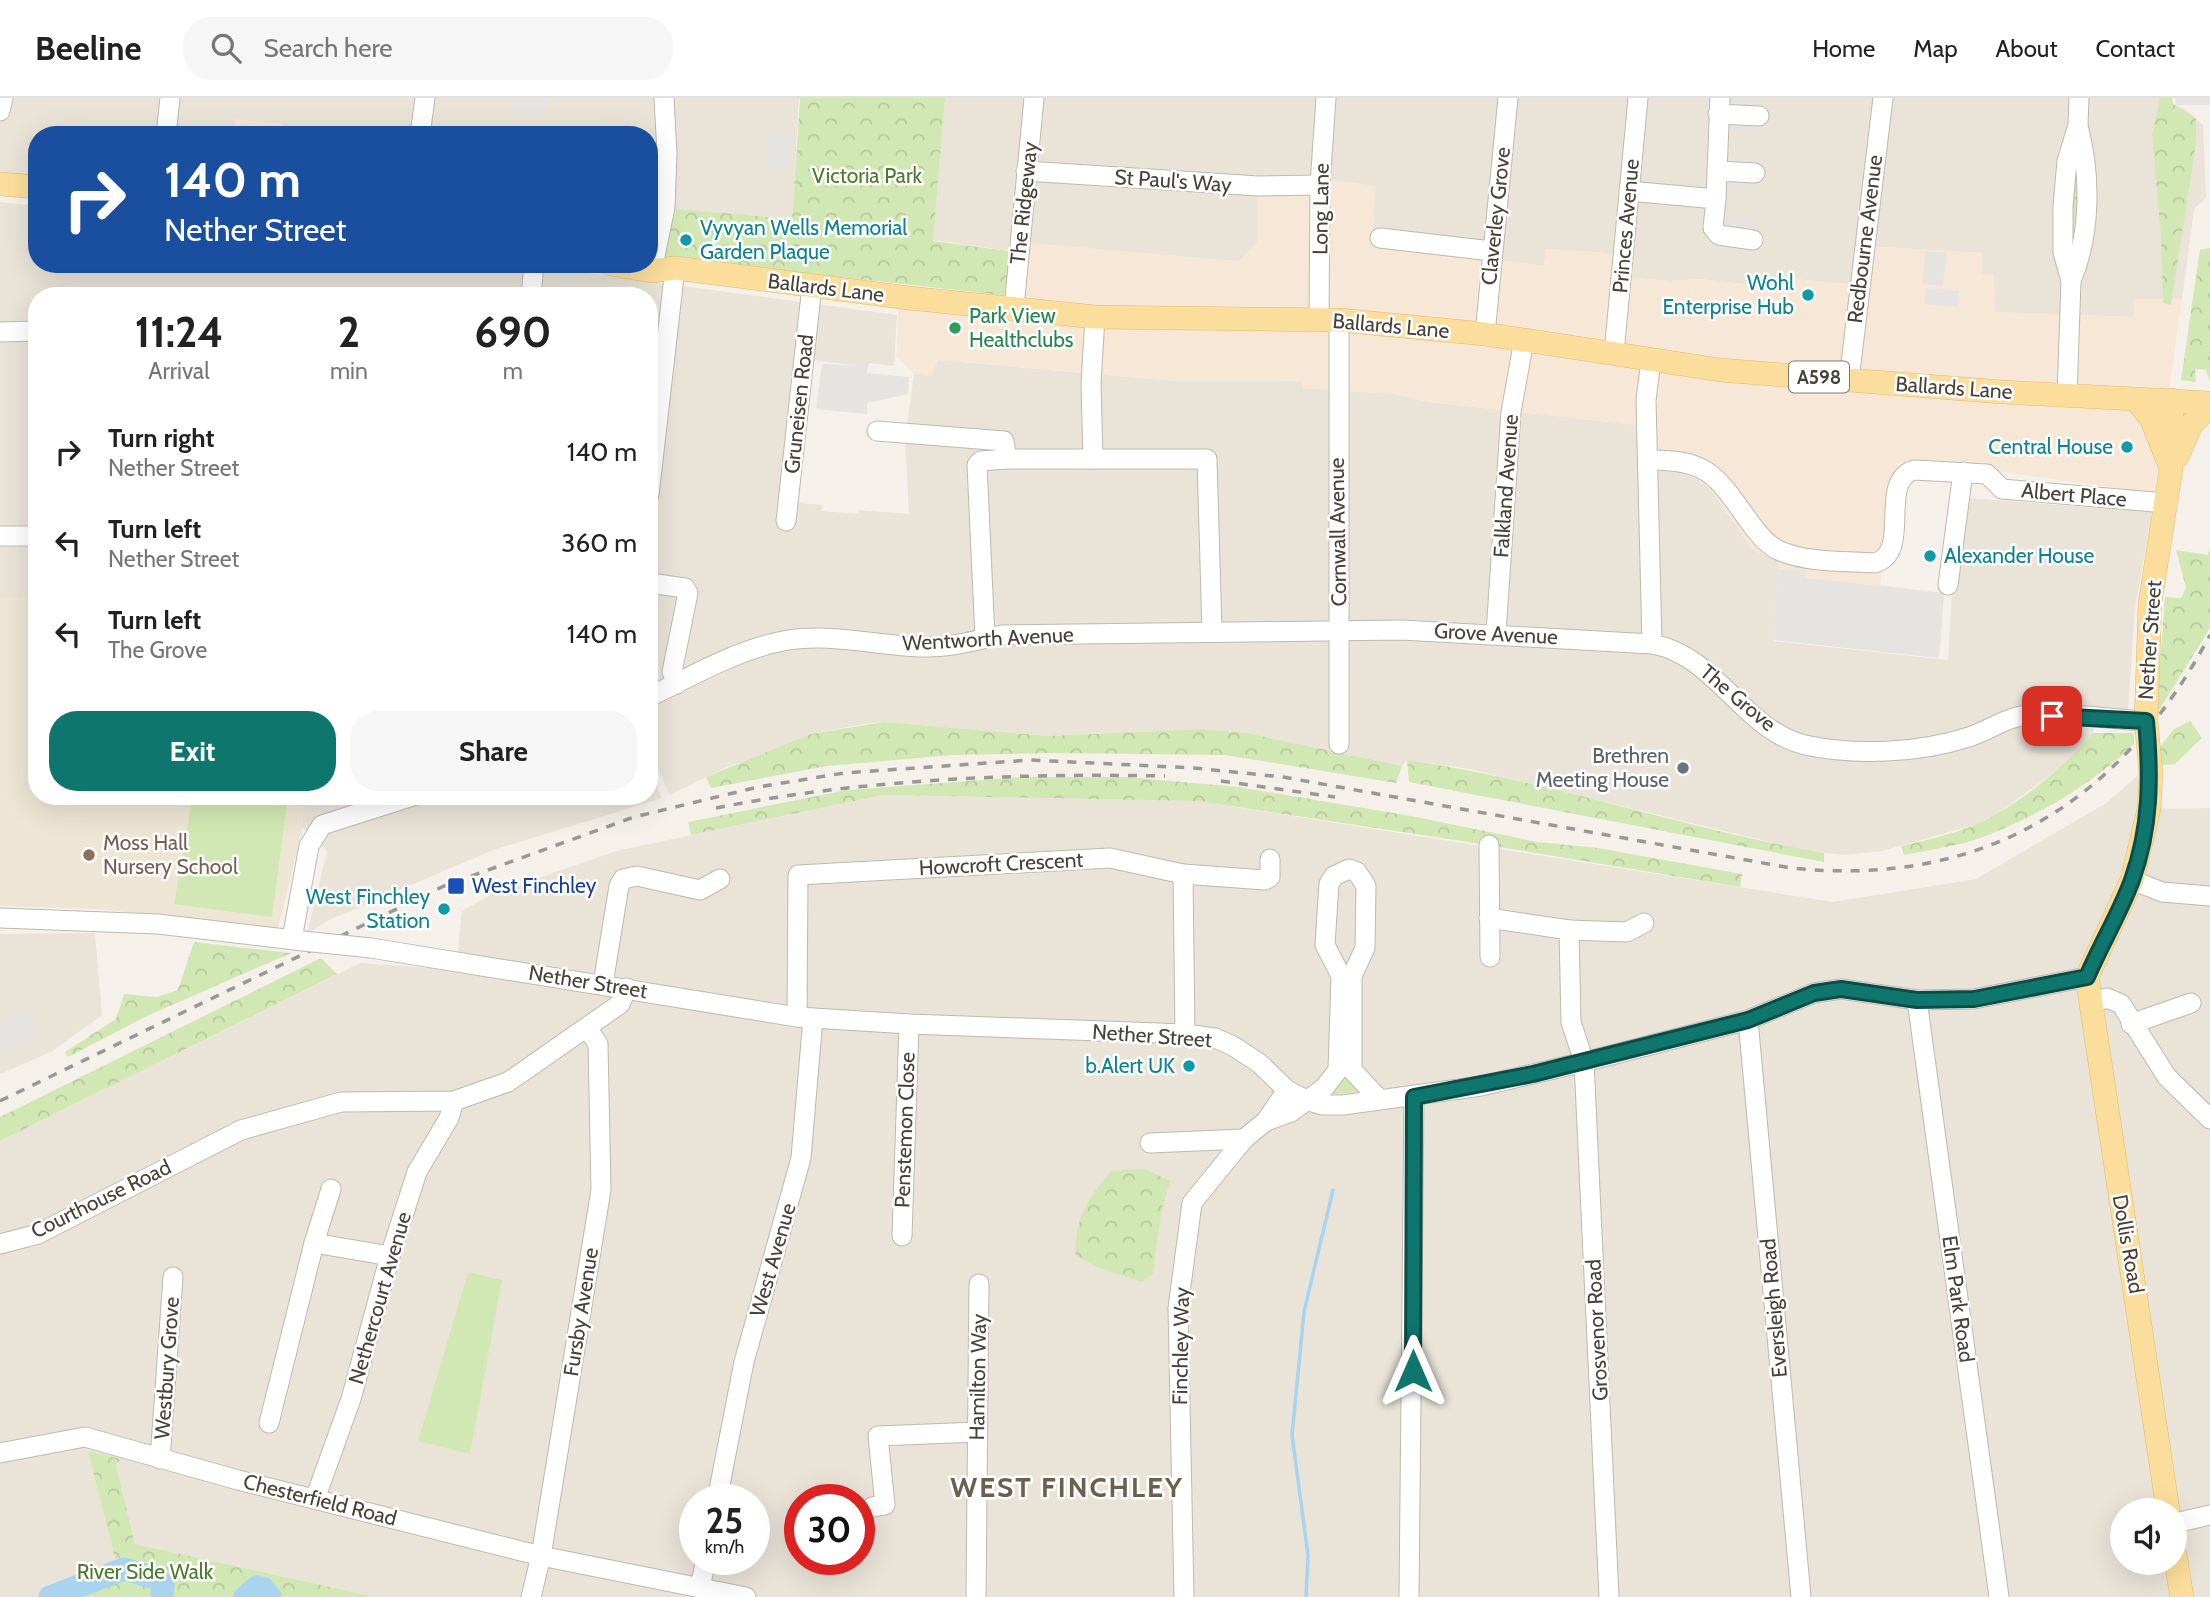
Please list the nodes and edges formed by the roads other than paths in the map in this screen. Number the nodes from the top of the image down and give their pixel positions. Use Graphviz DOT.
graph roads {
  1 [pos="2,98"];
  2 [pos="170,98"];
  3 [pos="425,98"];
  4 [pos="664,98"];
  5 [pos="1034,98"];
  6 [pos="1326,98"];
  7 [pos="1508,98"];
  8 [pos="1638,98"];
  9 [pos="1883,98"];
  10 [pos="2079,98"];
  11 [pos="1719,106"];
  12 [pos="0,111"];
  13 [pos="1759,116"];
  14 [pos="167,126"];
  15 [pos="421,126"];
  16 [pos="1026,171"];
  17 [pos="1717,171"];
  18 [pos="1755,173"];
  19 [pos="0,184"];
  20 [pos="1320,185"];
  21 [pos="28,186"];
  22 [pos="1629,191"];
  23 [pos="1716,199"];
  24 [pos="1380,237"];
  25 [pos="1753,240"];
  26 [pos="1491,251"];
  27 [pos="658,268"];
  28 [pos="664,269"];
  29 [pos="812,286"];
  30 [pos="1014,308"];
  31 [pos="1095,317"];
  32 [pos="1329,320"];
  33 [pos="28,331"];
  34 [pos="0,332"];
  35 [pos="1485,334"];
  36 [pos="1524,340"];
  37 [pos="1614,354"];
  38 [pos="658,359"];
  39 [pos="1651,360"];
  40 [pos="1849,380"];
  41 [pos="2067,396"];
  42 [pos="2172,400"];
  43 [pos="2137,401"];
  44 [pos="2210,404"];
  45 [pos="877,431"];
  46 [pos="1007,459"];
  47 [pos="1093,459"];
  48 [pos="1648,460"];
  49 [pos="2171,469"];
  50 [pos="1963,472"];
  51 [pos="2166,503"];
  52 [pos="786,521"];
  53 [pos="0,536"];
  54 [pos="28,536"];
  55 [pos="658,584"];
  56 [pos="1948,585"];
  57 [pos="1339,630"];
  58 [pos="1212,632"];
  59 [pos="1496,633"];
  60 [pos="985,638"];
  61 [pos="1652,644"];
  62 [pos="677,684"];
  63 [pos="658,693"];
  64 [pos="2146,721"];
  65 [pos="1339,744"];
  66 [pos="375,805"];
  67 [pos="1489,845"];
  68 [pos="1270,859"];
  69 [pos="1184,874"];
  70 [pos="720,878"];
  71 [pos="2132,880"];
  72 [pos="2210,895"];
  73 [pos="0,918"];
  74 [pos="1489,918"];
  75 [pos="1644,923"];
  76 [pos="1569,930"];
  77 [pos="297,940"];
  78 [pos="1490,957"];
  79 [pos="2087,977"];
  80 [pos="603,984"];
  81 [pos="627,988"];
  82 [pos="1917,1000"];
  83 [pos="2191,1003"];
  84 [pos="2090,1004"];
  85 [pos="805,1017"];
  86 [pos="1748,1020"];
  87 [pos="909,1024"];
  88 [pos="2131,1024"];
  89 [pos="587,1028"];
  90 [pos="1185,1034"];
  91 [pos="1582,1053"];
  92 [pos="1287,1090"];
  93 [pos="1414,1097"];
  94 [pos="1306,1100"];
  95 [pos="1380,1100"];
  96 [pos="454,1101"];
  97 [pos="2210,1119"];
  98 [pos="1266,1121"];
  99 [pos="1244,1139"];
  100 [pos="1150,1143"];
  101 [pos="331,1189"];
  102 [pos="902,1237"];
  103 [pos="314,1243"];
  104 [pos="0,1244"];
  105 [pos="390,1256"];
  106 [pos="173,1277"];
  107 [pos="979,1284"];
  108 [pos="269,1423"];
  109 [pos="977,1432"];
  110 [pos="0,1453"];
  111 [pos="160,1459"];
  112 [pos="720,1484"];
  113 [pos="2166,1498"];
  114 [pos="315,1499"];
  115 [pos="875,1507"];
  116 [pos="2210,1515"];
  117 [pos="2187,1520"];
  118 [pos="541,1556"];
  119 [pos="703,1575"];
  120 [pos="2178,1575"];
  121 [pos="700,1588"];
  122 [pos="531,1597"];
  123 [pos="746,1597"];
  124 [pos="976,1597"];
  125 [pos="1184,1597"];
  126 [pos="1409,1597"];
  127 [pos="1609,1597"];
  128 [pos="1801,1597"];
  129 [pos="1999,1597"];
  130 [pos="2182,1597"];
  1 -- 12 [label="street"];
  2 -- 14 [label="street"];
  3 -- 15 [label="street"];
  4 -- 28 [label="street"];
  5 -- 16 [label="street, The Ridgeway"];
  6 -- 20 [label="street, Long Lane"];
  7 -- 26 [label="street, Claverley Grove"];
  8 -- 22 [label="street, Princes Avenue"];
  9 -- 40 [label="street, Redbourne Avenue"];
  10 -- 41 [label="street"];
  11 -- 13 [label="street"];
  11 -- 17 [label="street"];
  16 -- 20 [label="street, St Paul's Way"];
  16 -- 30 [label="street, The Ridgeway"];
  17 -- 18 [label="street"];
  17 -- 23 [label="street"];
  19 -- 21 [label="main road"];
  20 -- 32 [label="street, Long Lane"];
  22 -- 23 [label="street"];
  22 -- 37 [label="street, Princes Avenue"];
  23 -- 25 [label="street"];
  24 -- 26 [label="street"];
  26 -- 35 [label="street, Claverley Grove"];
  27 -- 28 [label="main road, Ballards Lane / A598"];
  28 -- 29 [label="main road, Ballards Lane / A598"];
  28 -- 38 [label="street"];
  29 -- 30 [label="main road, Ballards Lane / A598"];
  29 -- 52 [label="street, Gruneisen Road"];
  30 -- 31 [label="main road, Ballards Lane / A598"];
  31 -- 32 [label="main road, Ballards Lane / A598"];
  31 -- 47 [label="street"];
  32 -- 35 [label="main road, Ballards Lane / A598"];
  32 -- 57 [label="street, Cornwall Avenue"];
  33 -- 34 [label="street"];
  35 -- 36 [label="main road, Ballards Lane / A598"];
  36 -- 37 [label="main road, Ballards Lane / A598"];
  36 -- 59 [label="street, Falkland Avenue"];
  37 -- 39 [label="main road, Ballards Lane / A598"];
  39 -- 40 [label="main road, Ballards Lane / A598"];
  39 -- 48 [label="street"];
  40 -- 41 [label="main road, Ballards Lane / A598"];
  41 -- 43 [label="main road, Ballards Lane / A598"];
  42 -- 43 [label="main road, Ballards Lane / A598"];
  42 -- 44 [label="main road, A598"];
  42 -- 49 [label="main road, Nether Street"];
  43 -- 49 [label="main road"];
  44 -- 49 [label="main road, Nether Street"];
  45 -- 46 [label="street"];
  46 -- 47 [label="street"];
  46 -- 60 [label="street"];
  47 -- 58 [label="street"];
  48 -- 50 [label="street"];
  48 -- 61 [label="street"];
  49 -- 51 [label="main road, Nether Street"];
  50 -- 51 [label="street, Albert Place"];
  50 -- 56 [label="street"];
  51 -- 64 [label="main road, Nether Street"];
  53 -- 54 [label="street"];
  55 -- 62 [label="street"];
  57 -- 58 [label="street, Wentworth Avenue"];
  57 -- 59 [label="street, Grove Avenue"];
  57 -- 65 [label="street, Cornwall Avenue"];
  58 -- 60 [label="street, Wentworth Avenue"];
  59 -- 61 [label="street, Grove Avenue"];
  60 -- 62 [label="street, Wentworth Avenue"];
  61 -- 64 [label="street, The Grove"];
  62 -- 63 [label="street, Wentworth Avenue"];
  64 -- 71 [label="main road, Nether Street, bridge"];
  66 -- 77 [label="street"];
  67 -- 74 [label="street"];
  68 -- 69 [label="street"];
  69 -- 85 [label="street, Howcroft Crescent"];
  69 -- 90 [label="street"];
  70 -- 80 [label="street"];
  71 -- 72 [label="street"];
  71 -- 79 [label="main road, Nether Street"];
  73 -- 77 [label="street, Nether Street"];
  74 -- 76 [label="street"];
  74 -- 78 [label="street"];
  75 -- 76 [label="street"];
  76 -- 91 [label="street, Grosvenor Road"];
  77 -- 80 [label="street, Nether Street, bridge"];
  79 -- 82 [label="street, Nether Street"];
  79 -- 84 [label="main road, Dollis Road"];
  80 -- 81 [label="street, Nether Street"];
  81 -- 85 [label="street, Nether Street"];
  81 -- 89 [label="street, Courthouse Road"];
  82 -- 86 [label="street, Nether Street"];
  82 -- 129 [label="street, Elm Park Road"];
  83 -- 88 [label="street"];
  84 -- 88 [label="street"];
  84 -- 113 [label="main road, Dollis Road"];
  85 -- 87 [label="street, Nether Street"];
  85 -- 112 [label="street, West Avenue"];
  86 -- 91 [label="street, Nether Street"];
  86 -- 128 [label="street, Eversleigh Road"];
  87 -- 90 [label="street, Nether Street"];
  87 -- 102 [label="street, Penstemon Close"];
  88 -- 97 [label="street"];
  89 -- 96 [label="street, Courthouse Road"];
  89 -- 118 [label="street, Fursby Avenue"];
  90 -- 92 [label="street, Nether Street"];
  91 -- 93 [label="street, Nether Street"];
  91 -- 127 [label="street, Grosvenor Road"];
  92 -- 94 [label="street, Nether Street"];
  92 -- 98 [label="street, Finchley Way"];
  93 -- 95 [label="street, Nether Street"];
  93 -- 126 [label="street"];
  94 -- 95 [label="street, Nether Street"];
  94 -- 95 [label="street"];
  94 -- 98 [label="street"];
  96 -- 104 [label="street, Courthouse Road"];
  96 -- 105 [label="street, Nethercourt Avenue"];
  98 -- 99 [label="street, Finchley Way"];
  99 -- 100 [label="street"];
  99 -- 125 [label="street, Finchley Way"];
  101 -- 103 [label="street"];
  103 -- 105 [label="street"];
  103 -- 108 [label="street"];
  105 -- 114 [label="street, Nethercourt Avenue"];
  106 -- 111 [label="street, Westbury Grove"];
  107 -- 109 [label="street, Hamilton Way"];
  109 -- 115 [label="street"];
  109 -- 124 [label="street, Hamilton Way"];
  110 -- 111 [label="street, Chesterfield Road"];
  111 -- 114 [label="street, Chesterfield Road"];
  114 -- 118 [label="street, Chesterfield Road"];
  116 -- 117 [label="street"];
  118 -- 121 [label="street, Chesterfield Road"];
  118 -- 122 [label="street, Fursby Avenue"];
  119 -- 121 [label="street"];
  120 -- 130 [label="main road"];
  121 -- 123 [label="street, Chesterfield Road"];
}
